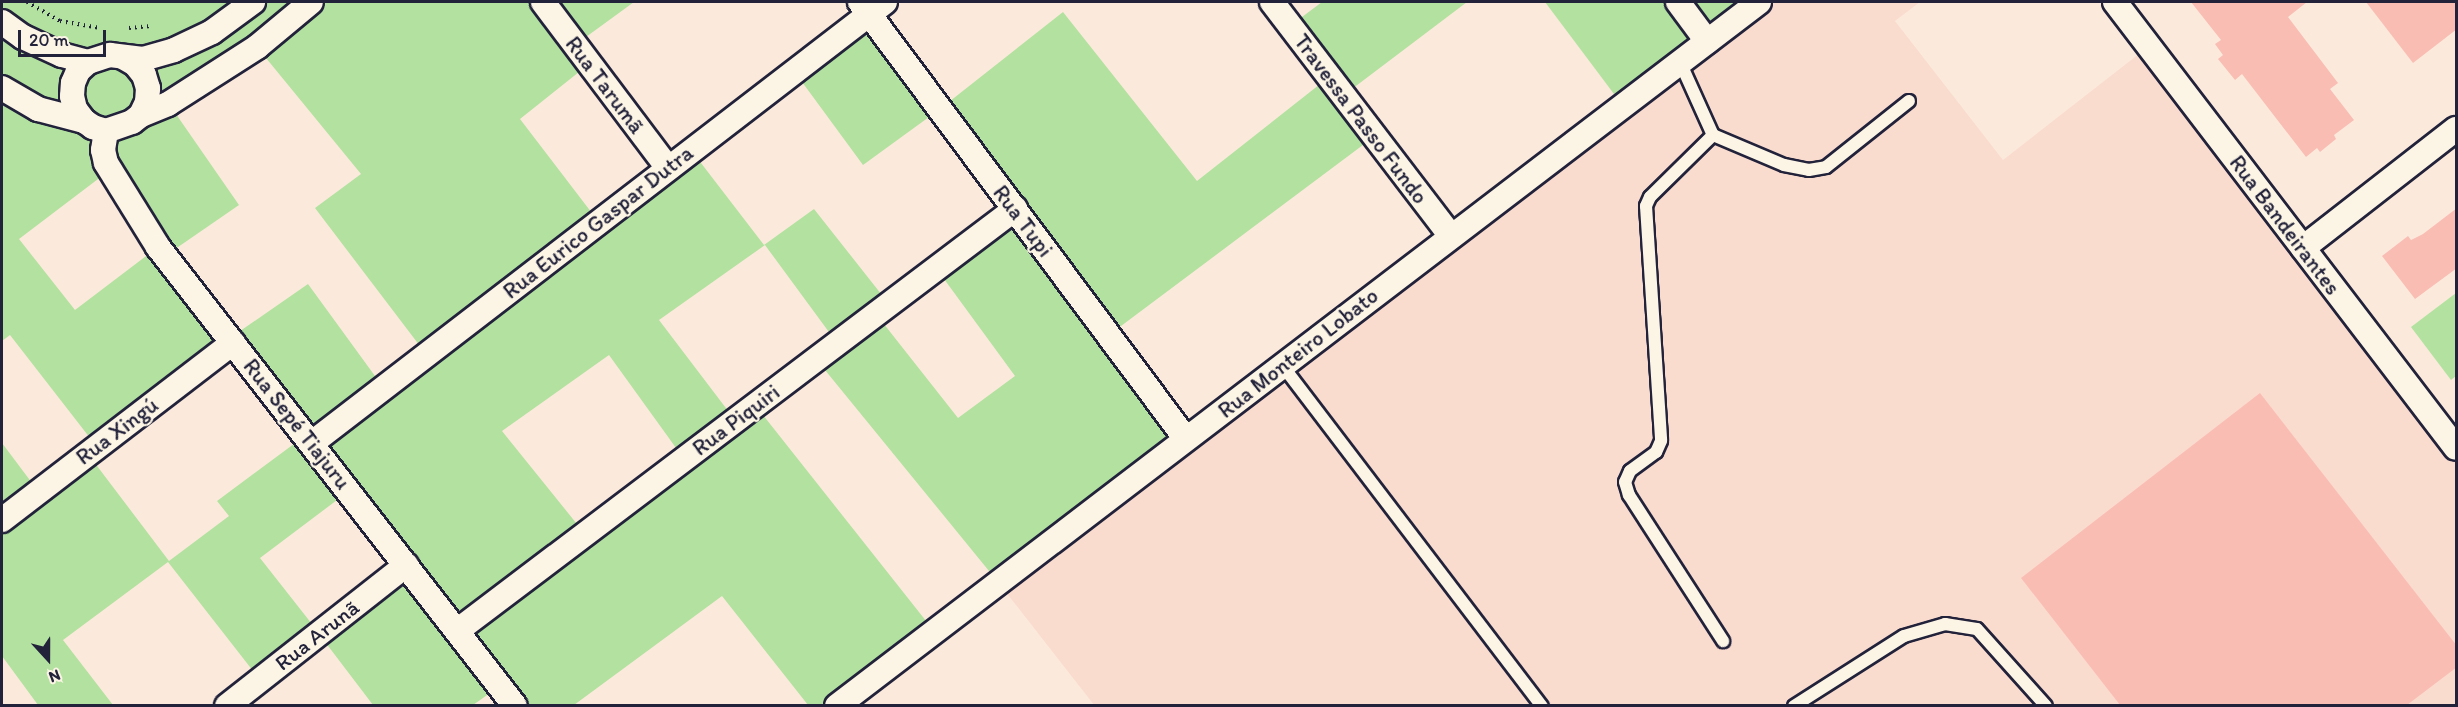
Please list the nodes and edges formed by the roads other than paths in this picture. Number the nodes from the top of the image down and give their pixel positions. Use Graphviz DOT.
graph roads {
  1 [pos="253,2"];
  2 [pos="311,2"];
  3 [pos="543,2"];
  4 [pos="1272,2"];
  5 [pos="1677,2"];
  6 [pos="1759,2"];
  7 [pos="2115,2"];
  8 [pos="871,6"];
  9 [pos="2,22"];
  10 [pos="1707,41"];
  11 [pos="123,57"];
  12 [pos="88,62"];
  13 [pos="1680,62"];
  14 [pos="2,88"];
  15 [pos="1909,101"];
  16 [pos="141,115"];
  17 [pos="95,126"];
  18 [pos="2457,129"];
  19 [pos="1713,135"];
  20 [pos="668,168"];
  21 [pos="1015,209"];
  22 [pos="1451,236"];
  23 [pos="2302,248"];
  24 [pos="233,343"];
  25 [pos="1282,365"];
  26 [pos="1186,440"];
  27 [pos="312,442"];
  28 [pos="2457,448"];
  29 [pos="2,519"];
  30 [pos="406,565"];
  31 [pos="457,631"];
  32 [pos="1723,641"];
  33 [pos="227,705"];
  34 [pos="515,705"];
  35 [pos="837,705"];
  36 [pos="1542,705"];
  37 [pos="1794,705"];
  38 [pos="2046,705"];
  1 -- 11 [label="street"];
  2 -- 16 [label="street"];
  3 -- 20 [label="street, Rua Tarumã"];
  4 -- 22 [label="street, Travessa Passo Fundo"];
  5 -- 10 [label="street"];
  6 -- 10 [label="street, Rua Monteiro Lobato"];
  7 -- 23 [label="street, Rua Bandeirantes"];
  8 -- 20 [label="street, Rua Eurico Gaspar Dutra"];
  8 -- 21 [label="street, Rua Tupi"];
  9 -- 12 [label="street"];
  10 -- 13 [label="street, Rua Monteiro Lobato"];
  11 -- 12 [label="street"];
  11 -- 16 [label="street"];
  12 -- 17 [label="street"];
  13 -- 19 [label="lane"];
  13 -- 22 [label="street, Rua Monteiro Lobato"];
  14 -- 17 [label="street"];
  15 -- 19 [label="lane"];
  16 -- 17 [label="street"];
  17 -- 24 [label="street, Rua Sepé Tiajuru"];
  18 -- 23 [label="street"];
  19 -- 32 [label="lane"];
  20 -- 27 [label="street, Rua Eurico Gaspar Dutra"];
  21 -- 26 [label="street, Rua Tupi"];
  21 -- 31 [label="street, Rua Piquiri"];
  22 -- 25 [label="street, Rua Monteiro Lobato"];
  23 -- 28 [label="street, Rua Bandeirantes"];
  24 -- 27 [label="street, Rua Sepé Tiajuru"];
  24 -- 29 [label="street, Rua Xingú"];
  25 -- 26 [label="street, Rua Monteiro Lobato"];
  25 -- 36 [label="lane"];
  26 -- 35 [label="street, Rua Monteiro Lobato"];
  27 -- 30 [label="street, Rua Sepé Tiajuru"];
  30 -- 31 [label="street, Rua Sepé Tiajuru"];
  30 -- 33 [label="street, Rua Arunã"];
  31 -- 34 [label="street, Rua Sepé Tiajuru"];
  37 -- 38 [label="lane"];
}
